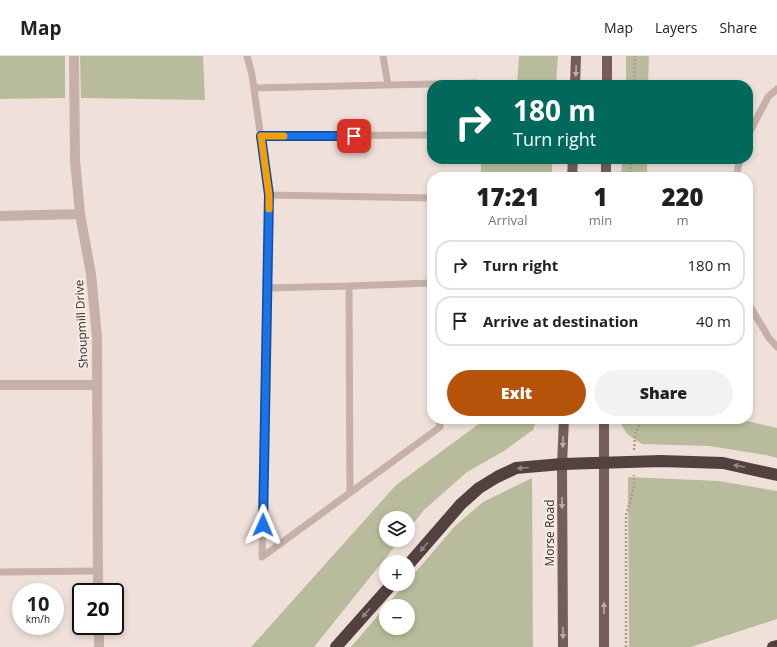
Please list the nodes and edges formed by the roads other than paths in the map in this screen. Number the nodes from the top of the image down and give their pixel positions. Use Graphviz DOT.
graph roads {
  1 [pos="74,56"];
  2 [pos="247,56"];
  3 [pos="383,56"];
  4 [pos="576,56"];
  5 [pos="607,56"];
  6 [pos="575,80"];
  7 [pos="607,80"];
  8 [pos="427,84"];
  9 [pos="388,85"];
  10 [pos="254,88"];
  11 [pos="777,89"];
  12 [pos="753,126"];
  13 [pos="427,135"];
  14 [pos="261,136"];
  15 [pos="269,195"];
  16 [pos="427,198"];
  17 [pos="80,214"];
  18 [pos="0,216"];
  19 [pos="427,283"];
  20 [pos="349,286"];
  21 [pos="267,288"];
  22 [pos="753,311"];
  23 [pos="777,347"];
  24 [pos="0,385"];
  25 [pos="97,385"];
  26 [pos="440,424"];
  27 [pos="564,424"];
  28 [pos="604,424"];
  29 [pos="604,463"];
  30 [pos="562,464"];
  31 [pos="777,475"];
  32 [pos="350,492"];
  33 [pos="415,557"];
  34 [pos="98,571"];
  35 [pos="0,572"];
  36 [pos="98,583"];
  37 [pos="386,591"];
  38 [pos="99,635"];
  39 [pos="777,646"];
  40 [pos="99,647"];
  41 [pos="336,647"];
  42 [pos="563,647"];
  43 [pos="604,647"];
  44 [pos="773,647"];
  1 -- 17 [label="street, Shoupmill Drive"];
  2 -- 10 [label="lane"];
  3 -- 9 [label="lane"];
  4 -- 6 [label="main road, one-way"];
  5 -- 7 [label="main road"];
  8 -- 9 [label="lane"];
  9 -- 10 [label="lane"];
  10 -- 14 [label="lane"];
  11 -- 12 [label="lane"];
  13 -- 14 [label="lane"];
  14 -- 15 [label="lane"];
  15 -- 16 [label="lane"];
  15 -- 21 [label="lane"];
  17 -- 18 [label="street"];
  17 -- 25 [label="street, Shoupmill Drive"];
  19 -- 20 [label="lane"];
  20 -- 21 [label="lane"];
  20 -- 32 [label="lane"];
  21 -- 32 [label="lane"];
  22 -- 23 [label="lane"];
  24 -- 25 [label="street"];
  25 -- 34 [label="street, Shoupmill Drive"];
  26 -- 32 [label="lane"];
  27 -- 30 [label="main road, Morse Road, one-way"];
  28 -- 29 [label="main road"];
  29 -- 30 [label="highway"];
  31 -- 29 [label="highway, one-way"];
  43 -- 29 [label="main road, one-way"];
  30 -- 33 [label="highway, one-way"];
  30 -- 42 [label="main road, Morse Road, one-way"];
  34 -- 35 [label="lane"];
  34 -- 36 [label="street, Shoupmill Drive"];
  37 -- 41 [label="highway, one-way"];
  38 -- 40 [label="street"];
  39 -- 44 [label="highway"];
}
